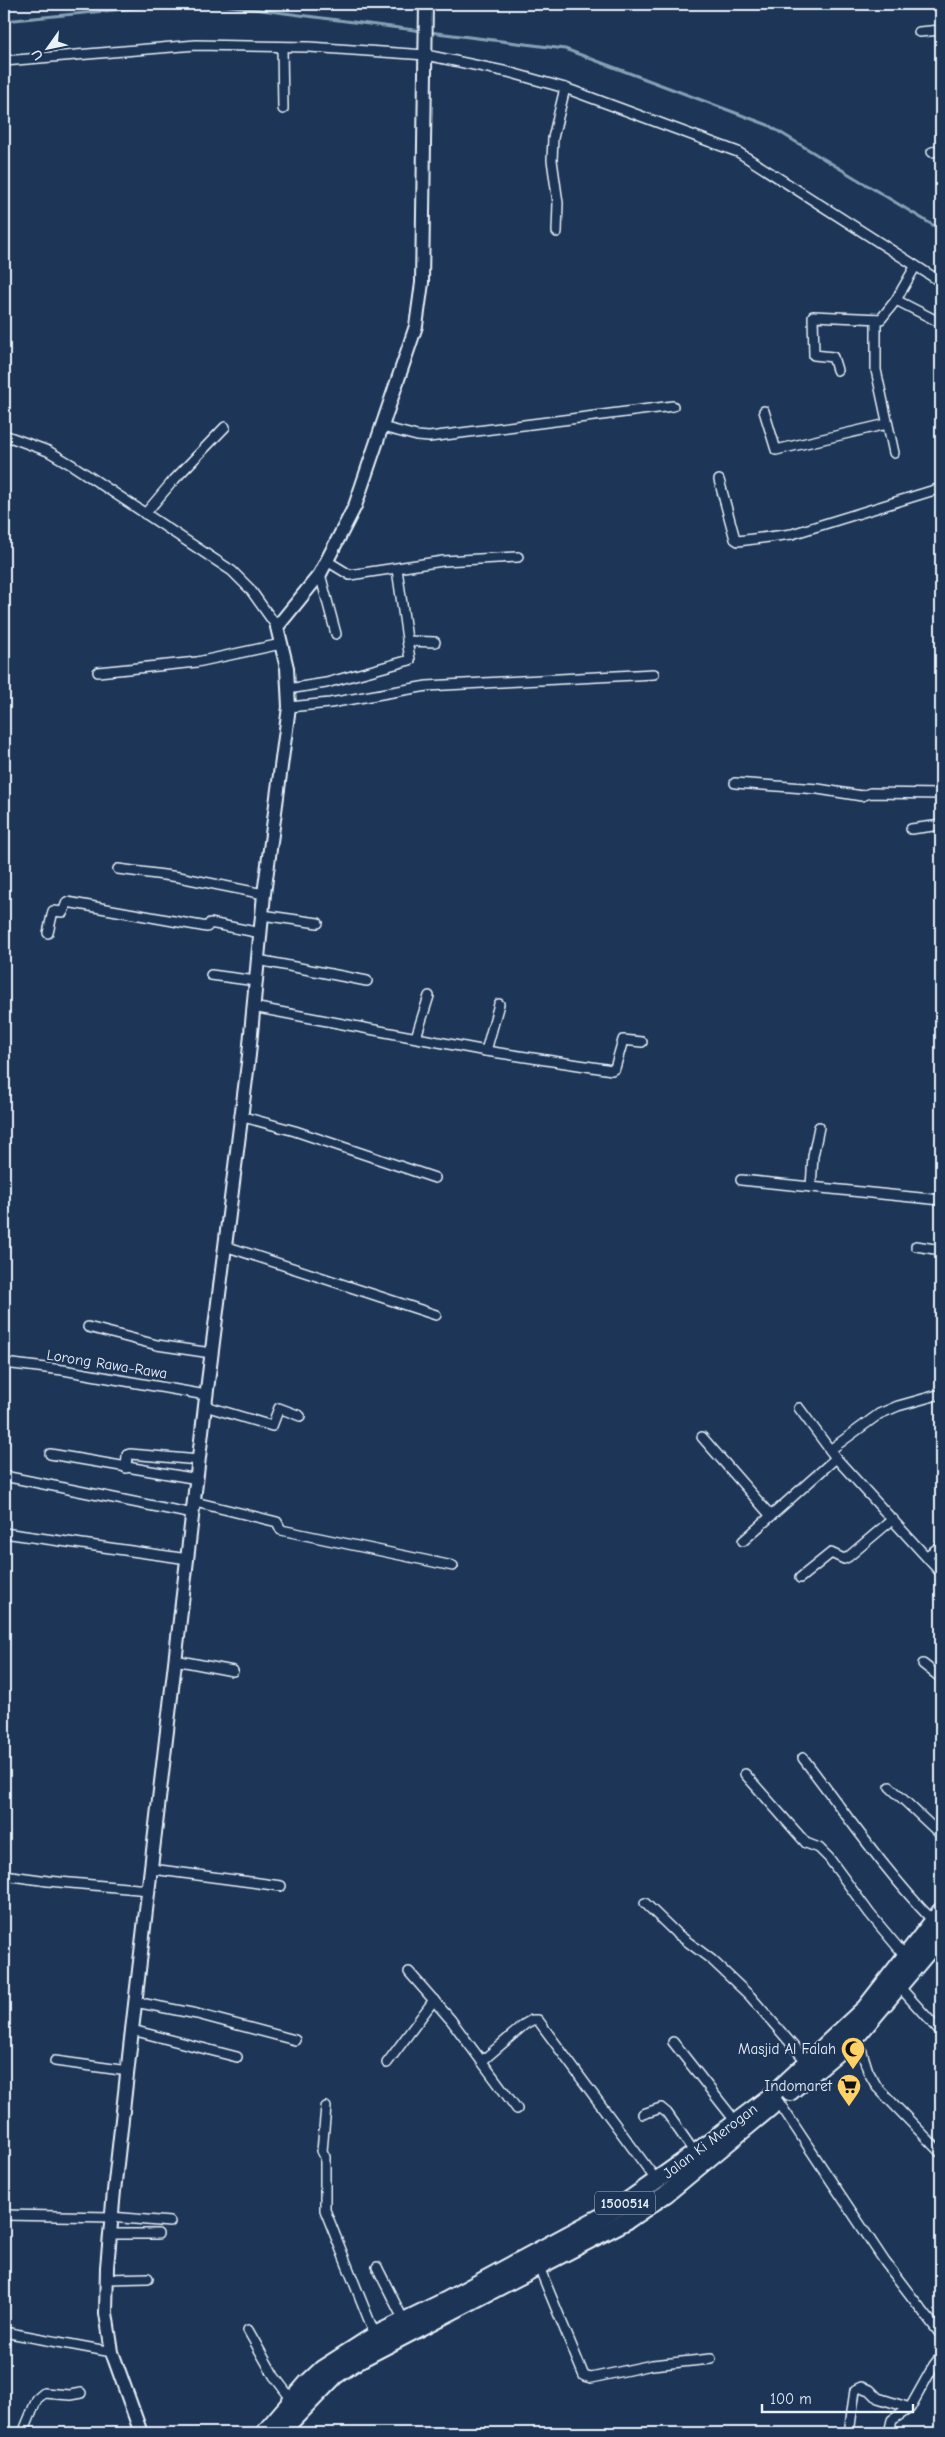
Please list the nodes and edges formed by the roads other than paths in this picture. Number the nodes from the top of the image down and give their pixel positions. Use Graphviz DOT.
graph roads {
  1 [pos="424,6"];
  2 [pos="941,30"];
  3 [pos="919,32"];
  4 [pos="282,47"];
  5 [pos="426,49"];
  6 [pos="4,61"];
  7 [pos="565,88"];
  8 [pos="283,109"];
  9 [pos="557,232"];
  10 [pos="915,267"];
  11 [pos="941,282"];
  12 [pos="896,300"];
  13 [pos="876,319"];
  14 [pos="941,322"];
  15 [pos="837,370"];
  16 [pos="673,406"];
  17 [pos="764,411"];
  18 [pos="887,424"];
  19 [pos="225,427"];
  20 [pos="382,427"];
  21 [pos="4,435"];
  22 [pos="894,453"];
  23 [pos="720,480"];
  24 [pos="941,488"];
  25 [pos="145,514"];
  26 [pos="518,557"];
  27 [pos="327,561"];
  28 [pos="397,569"];
  29 [pos="320,574"];
  30 [pos="277,627"];
  31 [pos="336,634"];
  32 [pos="407,641"];
  33 [pos="435,642"];
  34 [pos="281,644"];
  35 [pos="98,672"];
  36 [pos="654,674"];
  37 [pos="288,689"];
  38 [pos="289,707"];
  39 [pos="736,783"];
  40 [pos="941,794"];
  41 [pos="941,825"];
  42 [pos="911,829"];
  43 [pos="118,870"];
  44 [pos="264,894"];
  45 [pos="262,915"];
  46 [pos="318,922"];
  47 [pos="48,933"];
  48 [pos="261,933"];
  49 [pos="258,960"];
  50 [pos="211,975"];
  51 [pos="256,981"];
  52 [pos="367,981"];
  53 [pos="429,996"];
  54 [pos="499,1004"];
  55 [pos="253,1007"];
  56 [pos="416,1036"];
  57 [pos="642,1042"];
  58 [pos="486,1051"];
  59 [pos="240,1116"];
  60 [pos="819,1127"];
  61 [pos="435,1178"];
  62 [pos="742,1180"];
  63 [pos="811,1187"];
  64 [pos="941,1200"];
  65 [pos="225,1246"];
  66 [pos="916,1246"];
  67 [pos="941,1250"];
  68 [pos="436,1315"];
  69 [pos="88,1327"];
  70 [pos="212,1353"];
  71 [pos="4,1363"];
  72 [pos="941,1394"];
  73 [pos="205,1400"];
  74 [pos="799,1408"];
  75 [pos="300,1416"];
  76 [pos="702,1437"];
  77 [pos="50,1454"];
  78 [pos="833,1454"];
  79 [pos="199,1460"];
  80 [pos="126,1468"];
  81 [pos="4,1476"];
  82 [pos="198,1479"];
  83 [pos="194,1508"];
  84 [pos="771,1516"];
  85 [pos="893,1519"];
  86 [pos="4,1533"];
  87 [pos="743,1541"];
  88 [pos="941,1546"];
  89 [pos="927,1556"];
  90 [pos="188,1559"];
  91 [pos="454,1566"];
  92 [pos="941,1573"];
  93 [pos="800,1578"];
  94 [pos="175,1660"];
  95 [pos="923,1664"];
  96 [pos="233,1671"];
  97 [pos="941,1678"];
  98 [pos="803,1758"];
  99 [pos="746,1774"];
  100 [pos="890,1788"];
  101 [pos="941,1835"];
  102 [pos="152,1869"];
  103 [pos="4,1875"];
  104 [pos="281,1886"];
  105 [pos="149,1890"];
  106 [pos="645,1903"];
  107 [pos="937,1916"];
  108 [pos="940,1940"];
  109 [pos="906,1957"];
  110 [pos="409,1972"];
  111 [pos="898,1985"];
  112 [pos="434,2000"];
  113 [pos="135,2002"];
  114 [pos="941,2033"];
  115 [pos="131,2036"];
  116 [pos="857,2036"];
  117 [pos="295,2040"];
  118 [pos="673,2042"];
  119 [pos="237,2057"];
  120 [pos="55,2061"];
  121 [pos="482,2061"];
  122 [pos="807,2062"];
  123 [pos="388,2064"];
  124 [pos="128,2069"];
  125 [pos="778,2101"];
  126 [pos="326,2108"];
  127 [pos="517,2109"];
  128 [pos="643,2114"];
  129 [pos="736,2122"];
  130 [pos="695,2153"];
  131 [pos="941,2153"];
  132 [pos="657,2181"];
  133 [pos="4,2215"];
  134 [pos="112,2217"];
  135 [pos="170,2222"];
  136 [pos="593,2230"];
  137 [pos="110,2234"];
  138 [pos="158,2234"];
  139 [pos="377,2267"];
  140 [pos="539,2267"];
  141 [pos="148,2278"];
  142 [pos="107,2279"];
  143 [pos="404,2321"];
  144 [pos="248,2330"];
  145 [pos="4,2332"];
  146 [pos="941,2335"];
  147 [pos="376,2336"];
  148 [pos="112,2352"];
  149 [pos="941,2356"];
  150 [pos="711,2359"];
  151 [pos="81,2394"];
  152 [pos="292,2400"];
  153 [pos="910,2408"];
  154 [pos="23,2433"];
  155 [pos="141,2433"];
  156 [pos="264,2433"];
  157 [pos="280,2433"];
  158 [pos="849,2433"];
  159 [pos="889,2433"];
  1 -- 5 [label="street"];
  2 -- 3 [label="street"];
  4 -- 5 [label="street"];
  4 -- 6 [label="street"];
  4 -- 8 [label="street"];
  5 -- 7 [label="street"];
  5 -- 20 [label="street"];
  7 -- 9 [label="street"];
  7 -- 10 [label="street"];
  10 -- 11 [label="street"];
  10 -- 12 [label="street"];
  12 -- 13 [label="street"];
  12 -- 14 [label="street"];
  13 -- 15 [label="street"];
  13 -- 18 [label="street"];
  16 -- 20 [label="street"];
  17 -- 18 [label="street"];
  18 -- 22 [label="street"];
  19 -- 25 [label="street"];
  20 -- 27 [label="street"];
  21 -- 25 [label="street"];
  23 -- 24 [label="street"];
  25 -- 30 [label="street"];
  26 -- 28 [label="street"];
  27 -- 28 [label="street"];
  27 -- 29 [label="street"];
  28 -- 32 [label="street"];
  29 -- 30 [label="street"];
  29 -- 31 [label="street"];
  30 -- 34 [label="street"];
  32 -- 33 [label="street"];
  32 -- 37 [label="street"];
  34 -- 35 [label="street"];
  34 -- 37 [label="street"];
  36 -- 38 [label="street"];
  37 -- 38 [label="street"];
  38 -- 44 [label="street"];
  39 -- 40 [label="street"];
  41 -- 42 [label="street"];
  43 -- 44 [label="street"];
  44 -- 45 [label="street"];
  45 -- 46 [label="street"];
  45 -- 48 [label="street"];
  47 -- 48 [label="street"];
  48 -- 49 [label="street"];
  49 -- 51 [label="street"];
  49 -- 52 [label="street"];
  50 -- 51 [label="street"];
  51 -- 55 [label="street"];
  53 -- 56 [label="street"];
  54 -- 58 [label="street"];
  55 -- 56 [label="street"];
  55 -- 59 [label="street"];
  56 -- 58 [label="street"];
  57 -- 58 [label="street"];
  59 -- 61 [label="street"];
  59 -- 65 [label="street"];
  60 -- 63 [label="street"];
  62 -- 63 [label="street"];
  63 -- 64 [label="street"];
  65 -- 68 [label="street"];
  65 -- 70 [label="street"];
  66 -- 67 [label="street"];
  69 -- 70 [label="street"];
  70 -- 73 [label="street"];
  71 -- 73 [label="street, Lorong Rawa-Rawa"];
  72 -- 78 [label="street"];
  73 -- 75 [label="street, Lorong Rawa-Rawa"];
  73 -- 79 [label="street"];
  74 -- 78 [label="street"];
  76 -- 84 [label="street"];
  77 -- 80 [label="street"];
  78 -- 84 [label="street"];
  78 -- 85 [label="street"];
  79 -- 80 [label="street"];
  79 -- 82 [label="street"];
  80 -- 82 [label="street"];
  81 -- 83 [label="street"];
  82 -- 83 [label="street"];
  83 -- 90 [label="street"];
  83 -- 91 [label="street"];
  84 -- 87 [label="street"];
  85 -- 89 [label="street"];
  85 -- 93 [label="street"];
  86 -- 90 [label="street"];
  88 -- 89 [label="street"];
  89 -- 92 [label="street"];
  90 -- 94 [label="street"];
  94 -- 96 [label="street"];
  94 -- 102 [label="street"];
  95 -- 97 [label="street"];
  98 -- 107 [label="street"];
  99 -- 109 [label="street"];
  100 -- 101 [label="street"];
  102 -- 104 [label="street"];
  102 -- 105 [label="street"];
  103 -- 105 [label="street"];
  105 -- 113 [label="street"];
  106 -- 122 [label="street"];
  107 -- 109 [label="highway, Jalan Ki Merogan / 1500514"];
  108 -- 111 [label="highway, Jalan Ki Merogan / 1500514"];
  109 -- 122 [label="highway, Jalan Ki Merogan / 1500514"];
  110 -- 112 [label="street"];
  111 -- 114 [label="street"];
  111 -- 116 [label="highway, Jalan Ki Merogan / 1500514"];
  112 -- 121 [label="street"];
  112 -- 123 [label="street"];
  113 -- 115 [label="street"];
  113 -- 117 [label="street"];
  115 -- 119 [label="street"];
  115 -- 124 [label="street"];
  116 -- 125 [label="highway, Jalan Ki Merogan / 1500514"];
  116 -- 131 [label="street"];
  118 -- 129 [label="street"];
  120 -- 124 [label="street"];
  121 -- 127 [label="street"];
  121 -- 132 [label="street"];
  122 -- 129 [label="highway, Jalan Ki Merogan / 1500514"];
  124 -- 134 [label="street"];
  125 -- 136 [label="highway, Jalan Ki Merogan / 1500514"];
  125 -- 146 [label="street"];
  126 -- 147 [label="street"];
  128 -- 130 [label="street"];
  129 -- 130 [label="highway, Jalan Ki Merogan / 1500514"];
  130 -- 132 [label="highway, Jalan Ki Merogan / 1500514"];
  132 -- 136 [label="highway, Jalan Ki Merogan / 1500514"];
  133 -- 134 [label="street"];
  134 -- 135 [label="street"];
  134 -- 137 [label="street"];
  136 -- 140 [label="highway, Jalan Ki Merogan / 1500514"];
  136 -- 143 [label="highway, Jalan Ki Merogan / 1500514"];
  137 -- 138 [label="street"];
  137 -- 142 [label="street"];
  139 -- 143 [label="street"];
  140 -- 150 [label="street"];
  140 -- 157 [label="highway, Jalan Ki Merogan / 1500514"];
  141 -- 142 [label="street"];
  142 -- 148 [label="street"];
  143 -- 147 [label="highway, Jalan Ki Merogan / 1500514"];
  144 -- 152 [label="street"];
  145 -- 148 [label="street"];
  147 -- 152 [label="highway, Jalan Ki Merogan / 1500514"];
  148 -- 155 [label="street"];
  149 -- 153 [label="street"];
  151 -- 154 [label="street"];
  152 -- 156 [label="highway, Jalan Ki Merogan / 1500514"];
  153 -- 158 [label="street"];
  153 -- 159 [label="street"];
}
